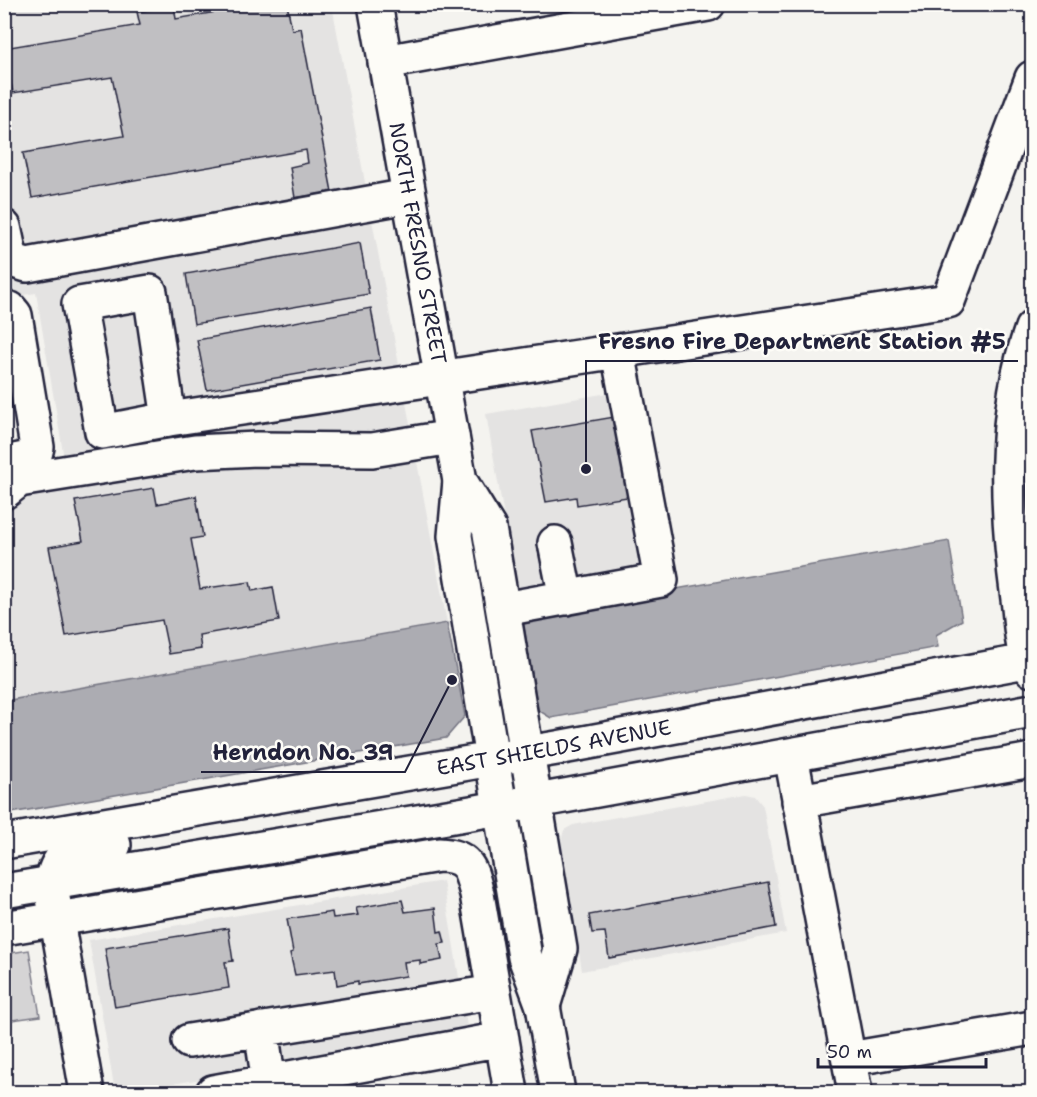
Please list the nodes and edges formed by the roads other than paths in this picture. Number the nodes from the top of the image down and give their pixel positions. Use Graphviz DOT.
graph roads {
  1 [pos="375,4"];
  2 [pos="708,4"];
  3 [pos="385,62"];
  4 [pos="1032,78"];
  5 [pos="408,196"];
  6 [pos="4,227"];
  7 [pos="4,310"];
  8 [pos="1032,328"];
  9 [pos="618,352"];
  10 [pos="442,379"];
  11 [pos="170,419"];
  12 [pos="452,437"];
  13 [pos="4,463"];
  14 [pos="460,481"];
  15 [pos="4,492"];
  16 [pos="555,543"];
  17 [pos="566,598"];
  18 [pos="506,622"];
  19 [pos="1031,664"];
  20 [pos="1032,711"];
  21 [pos="527,753"];
  22 [pos="791,756"];
  23 [pos="492,759"];
  24 [pos="1032,760"];
  25 [pos="270,797"];
  26 [pos="534,801"];
  27 [pos="799,801"];
  28 [pos="499,808"];
  29 [pos="4,842"];
  30 [pos="51,884"];
  31 [pos="4,891"];
  32 [pos="57,920"];
  33 [pos="4,928"];
  34 [pos="494,992"];
  35 [pos="543,1006"];
  36 [pos="1032,1028"];
  37 [pos="261,1029"];
  38 [pos="502,1039"];
  39 [pos="189,1041"];
  40 [pos="849,1059"];
  41 [pos="269,1083"];
  42 [pos="87,1092"];
  43 [pos="213,1092"];
  44 [pos="511,1092"];
  45 [pos="558,1092"];
  46 [pos="855,1092"];
  1 -- 3 [label="main road, NORTH FRESNO STREET"];
  2 -- 3 [label="main road"];
  3 -- 5 [label="main road, NORTH FRESNO STREET"];
  4 -- 9 [label="main road"];
  5 -- 6 [label="main road"];
  5 -- 10 [label="main road, NORTH FRESNO STREET"];
  7 -- 13 [label="main road"];
  8 -- 19 [label="main road"];
  9 -- 10 [label="main road"];
  9 -- 17 [label="main road"];
  10 -- 11 [label="main road"];
  10 -- 12 [label="main road, NORTH FRESNO STREET"];
  12 -- 14 [label="main road, NORTH FRESNO STREET"];
  12 -- 15 [label="main road"];
  14 -- 18 [label="main road, NORTH FRESNO STREET"];
  14 -- 23 [label="main road, NORTH FRESNO STREET"];
  16 -- 17 [label="main road"];
  17 -- 18 [label="main road"];
  18 -- 21 [label="main road, NORTH FRESNO STREET"];
  19 -- 21 [label="main road, EAST SHIELDS AVENUE"];
  20 -- 22 [label="main road"];
  21 -- 23 [label="main road, EAST SHIELDS AVENUE"];
  21 -- 26 [label="main road, NORTH FRESNO STREET"];
  22 -- 26 [label="main road"];
  22 -- 27 [label="main road"];
  23 -- 25 [label="main road, EAST SHIELDS AVENUE"];
  23 -- 28 [label="main road, NORTH FRESNO STREET"];
  24 -- 27 [label="main road"];
  25 -- 29 [label="main road, EAST SHIELDS AVENUE"];
  25 -- 30 [label="main road"];
  26 -- 28 [label="main road"];
  26 -- 35 [label="main road, NORTH FRESNO STREET"];
  27 -- 40 [label="main road"];
  28 -- 30 [label="main road"];
  28 -- 35 [label="main road, NORTH FRESNO STREET"];
  30 -- 31 [label="main road"];
  30 -- 32 [label="main road"];
  32 -- 33 [label="main road"];
  32 -- 34 [label="main road"];
  32 -- 42 [label="main road"];
  34 -- 37 [label="main road"];
  34 -- 38 [label="main road"];
  35 -- 45 [label="main road, NORTH FRESNO STREET"];
  36 -- 40 [label="main road"];
  37 -- 39 [label="main road"];
  37 -- 41 [label="main road"];
  38 -- 41 [label="main road"];
  38 -- 44 [label="main road"];
  40 -- 46 [label="main road"];
  41 -- 43 [label="main road"];
}
